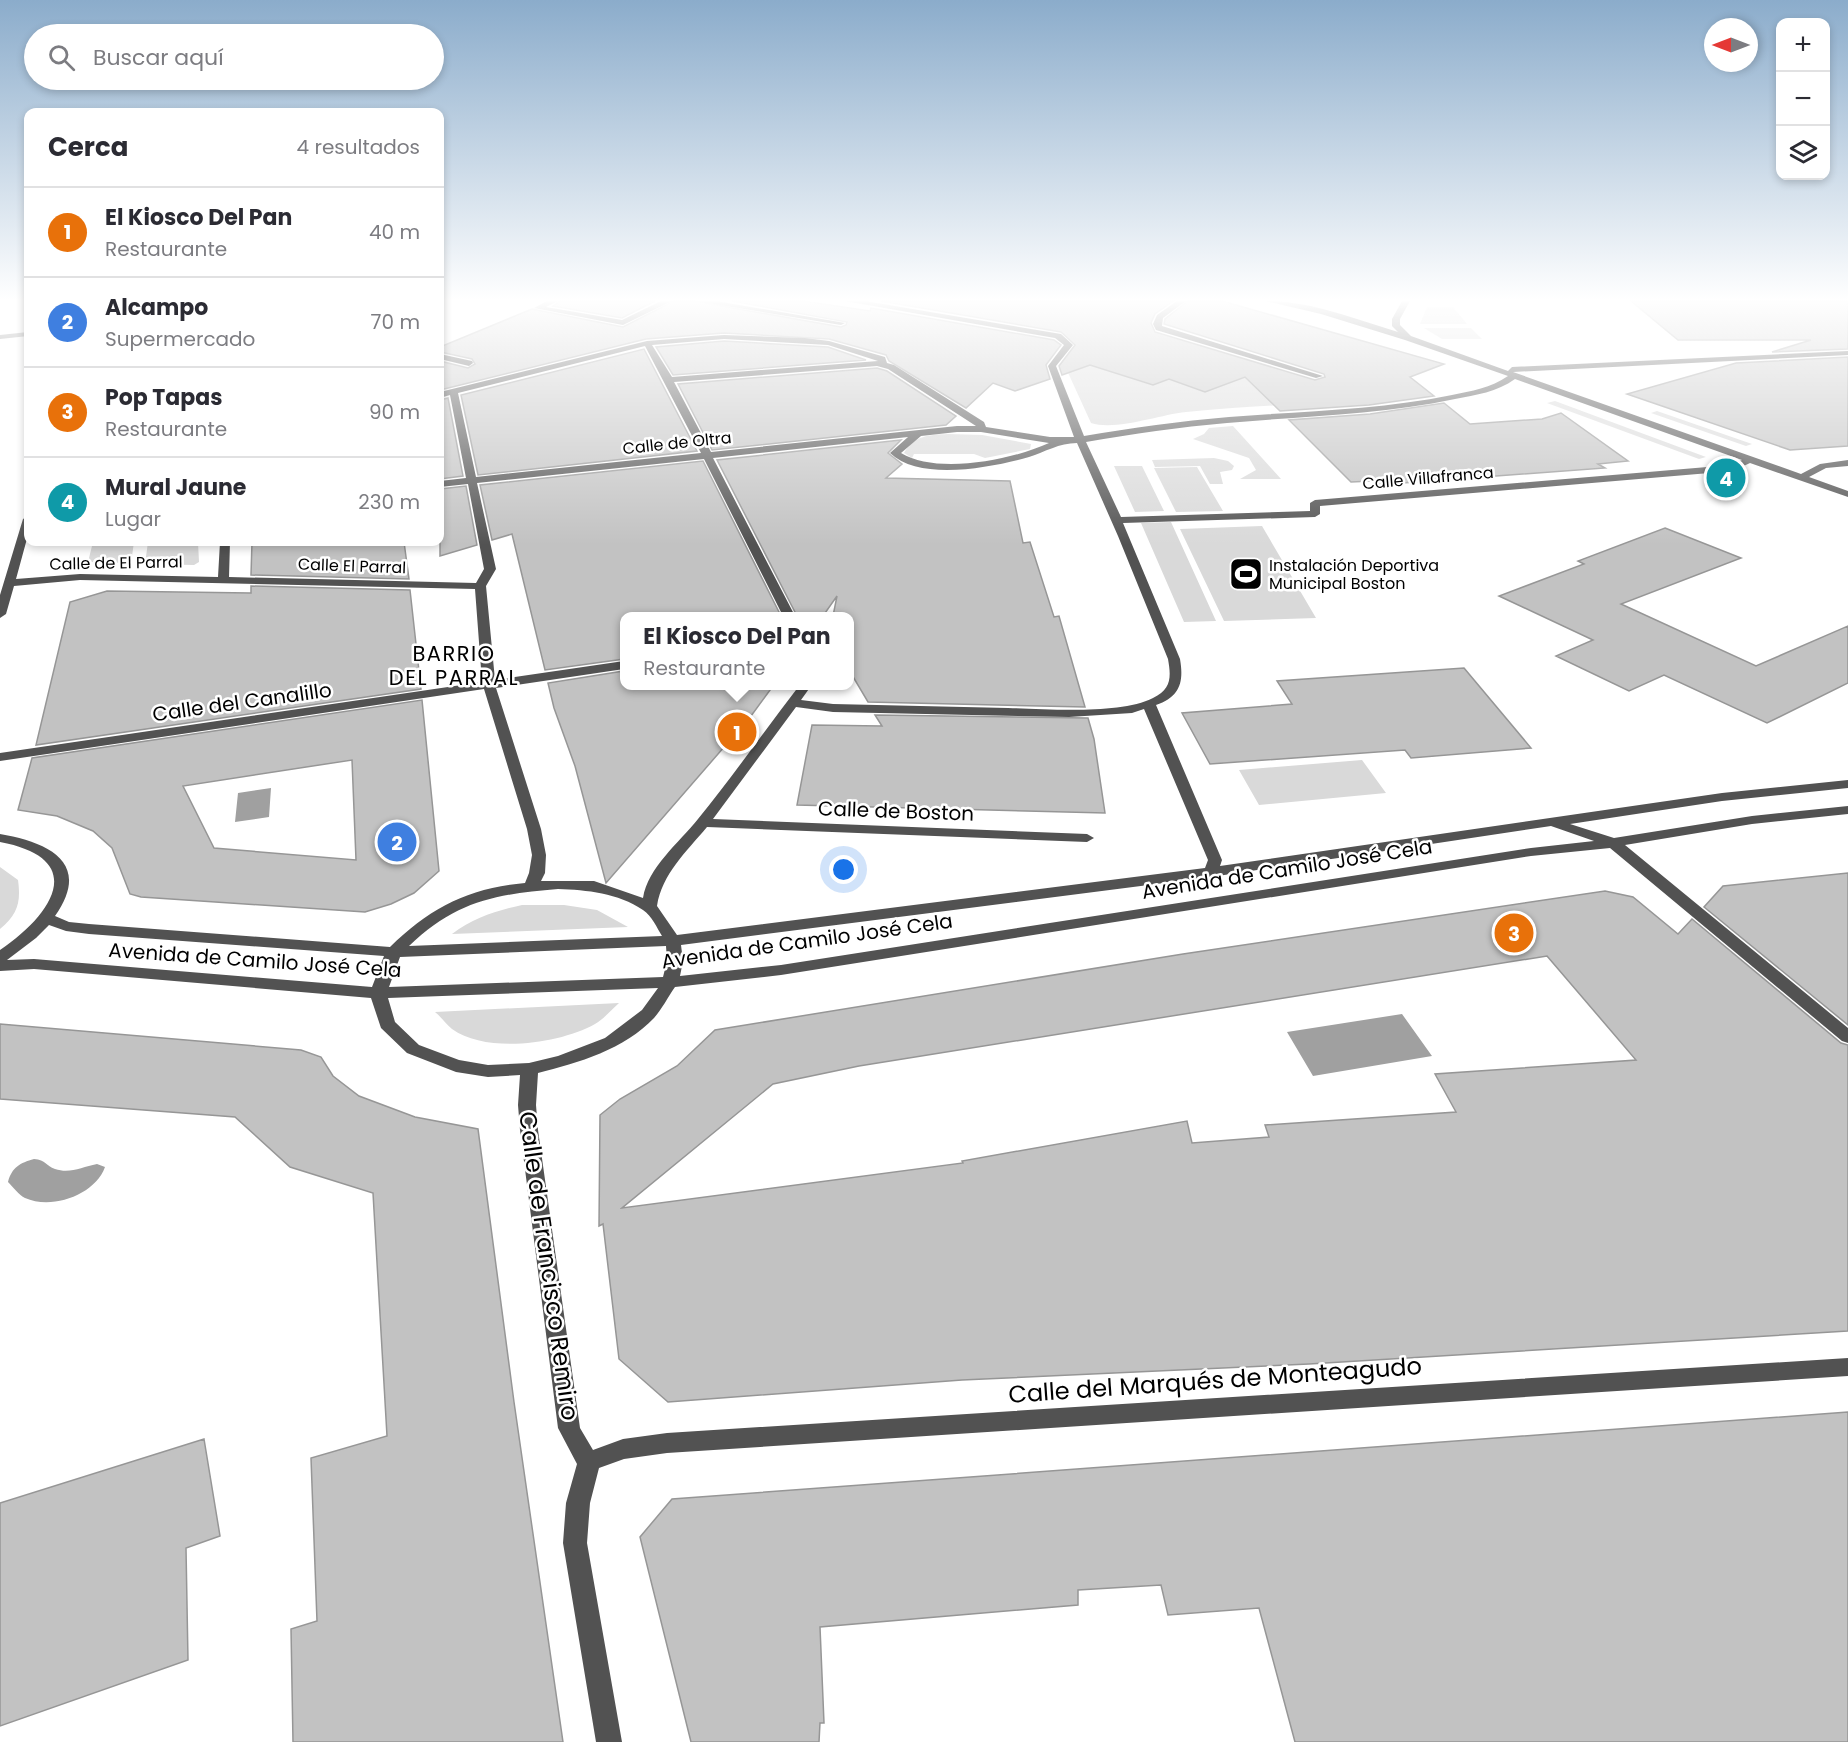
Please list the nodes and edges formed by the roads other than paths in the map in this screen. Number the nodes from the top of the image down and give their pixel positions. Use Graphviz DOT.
graph roads {
  1 [pos="495,382"];
  2 [pos="670,382"];
  3 [pos="913,382"];
  4 [pos="1057,382"];
  5 [pos="1506,382"];
  6 [pos="1535,382"];
  7 [pos="454,393"];
  8 [pos="444,394"];
  9 [pos="981,429"];
  10 [pos="918,433"];
  11 [pos="1079,440"];
  12 [pos="1060,441"];
  13 [pos="708,455"];
  14 [pos="1750,459"];
  15 [pos="1848,463"];
  16 [pos="1802,478"];
  17 [pos="472,481"];
  18 [pos="444,484"];
  19 [pos="1848,494"];
  20 [pos="1117,520"];
  21 [pos="24,532"];
  22 [pos="225,546"];
  23 [pos="223,579"];
  24 [pos="9,583"];
  25 [pos="480,586"];
  26 [pos="787,612"];
  27 [pos="0,614"];
  28 [pos="620,666"];
  29 [pos="489,685"];
  30 [pos="802,690"];
  31 [pos="794,701"];
  32 [pos="1149,705"];
  33 [pos="0,757"];
  34 [pos="1848,784"];
  35 [pos="1848,810"];
  36 [pos="1545,822"];
  37 [pos="703,823"];
  38 [pos="0,838"];
  39 [pos="1088,838"];
  40 [pos="1613,843"];
  41 [pos="1211,872"];
  42 [pos="531,885"];
  43 [pos="649,907"];
  44 [pos="47,918"];
  45 [pos="673,941"];
  46 [pos="394,952"];
  47 [pos="0,958"];
  48 [pos="0,966"];
  49 [pos="670,982"];
  50 [pos="378,993"];
  51 [pos="1848,1037"];
  52 [pos="529,1069"];
  53 [pos="1848,1367"];
  54 [pos="589,1462"];
  55 [pos="609,1742"];
  1 -- 7 [label="street"];
  2 -- 13 [label="street"];
  3 -- 9 [label="street"];
  4 -- 11 [label="street"];
  5 -- 11 [label="street"];
  6 -- 14 [label="street"];
  7 -- 8 [label="street"];
  7 -- 17 [label="street"];
  9 -- 10 [label="street, Calle de Oltra"];
  9 -- 12 [label="street, Calle de Oltra"];
  10 -- 12 [label="street"];
  10 -- 13 [label="street, Calle de Oltra"];
  11 -- 12 [label="street"];
  11 -- 20 [label="street"];
  13 -- 17 [label="street, Calle de Oltra"];
  13 -- 26 [label="street"];
  14 -- 16 [label="street"];
  14 -- 20 [label="street, Calle Villafranca"];
  15 -- 16 [label="street"];
  16 -- 19 [label="street"];
  17 -- 18 [label="street, Calle de Oltra"];
  17 -- 25 [label="street"];
  20 -- 32 [label="street"];
  21 -- 24 [label="street"];
  22 -- 23 [label="street"];
  23 -- 24 [label="street, Calle de El Parral"];
  23 -- 25 [label="street, Calle El Parral"];
  24 -- 27 [label="street"];
  25 -- 29 [label="street"];
  28 -- 29 [label="street, Calle del Canalillo"];
  29 -- 33 [label="street, Calle del Canalillo"];
  29 -- 42 [label="street"];
  30 -- 31 [label="street"];
  31 -- 32 [label="street"];
  31 -- 37 [label="street"];
  32 -- 41 [label="street"];
  34 -- 36 [label="street, Avenida de Camilo José Cela"];
  35 -- 40 [label="street, Avenida de Camilo José Cela"];
  36 -- 40 [label="street, Avenida de Camilo José Cela"];
  36 -- 41 [label="street, Avenida de Camilo José Cela"];
  37 -- 39 [label="street, Calle de Boston"];
  37 -- 43 [label="street"];
  38 -- 44 [label="street"];
  40 -- 49 [label="street, Avenida de Camilo José Cela"];
  40 -- 51 [label="street"];
  41 -- 45 [label="street, Avenida de Camilo José Cela"];
  42 -- 43 [label="street"];
  42 -- 46 [label="street"];
  43 -- 45 [label="street"];
  44 -- 46 [label="street, Avenida de Camilo José Cela"];
  44 -- 47 [label="street"];
  45 -- 46 [label="street, Avenida de Camilo José Cela"];
  45 -- 49 [label="street"];
  46 -- 50 [label="street"];
  48 -- 50 [label="street, Avenida de Camilo José Cela"];
  49 -- 50 [label="street, Avenida de Camilo José Cela"];
  49 -- 52 [label="street"];
  50 -- 52 [label="street"];
  52 -- 54 [label="street, Calle de Francisco Remiro"];
  53 -- 54 [label="street, Calle del Marqués de Monteagudo"];
  54 -- 55 [label="street"];
}
